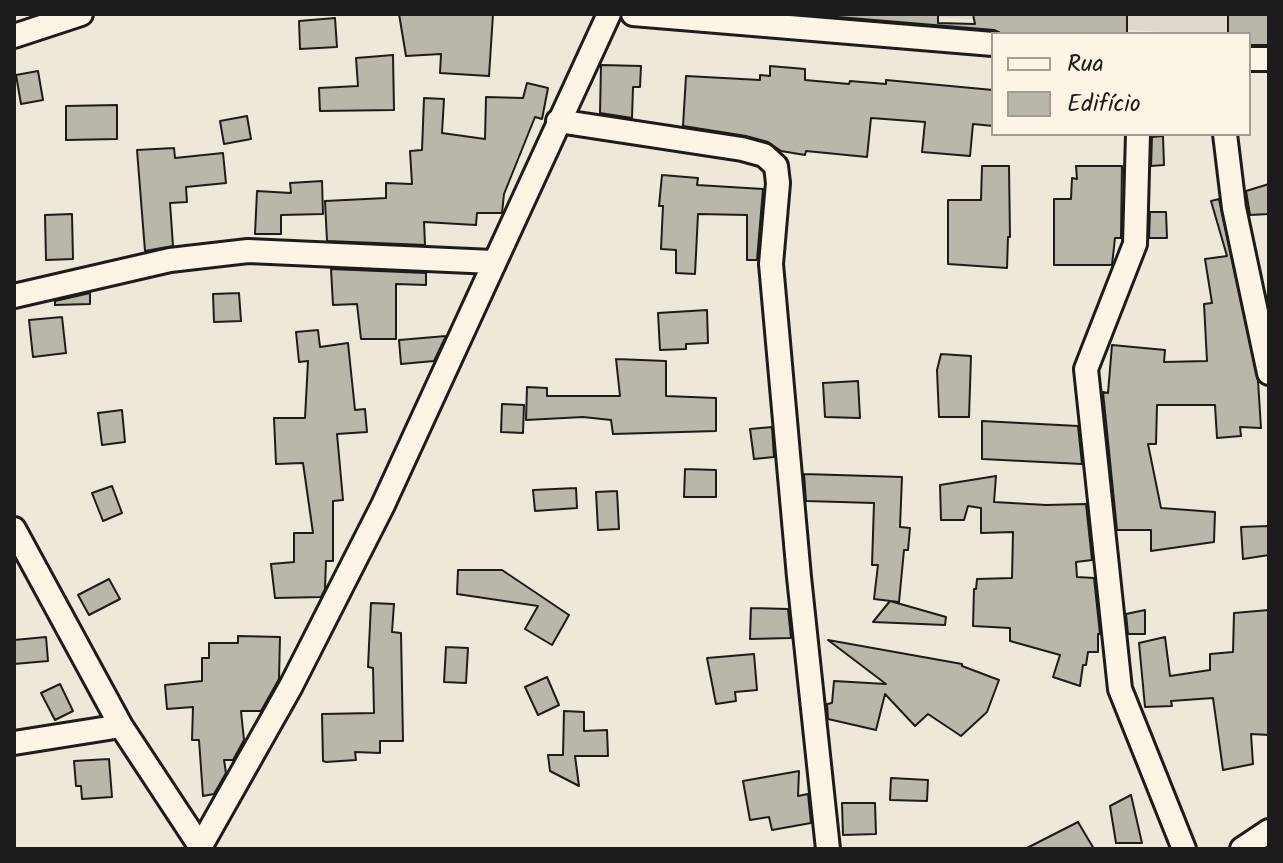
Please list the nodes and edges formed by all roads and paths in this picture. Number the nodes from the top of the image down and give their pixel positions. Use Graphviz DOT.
graph roads {
  1 [pos="81,14"];
  2 [pos="609,14"];
  3 [pos="633,14"];
  4 [pos="14,36"];
  5 [pos="991,44"];
  6 [pos="558,121"];
  7 [pos="1138,136"];
  8 [pos="1225,136"];
  9 [pos="493,262"];
  10 [pos="14,296"];
  11 [pos="1269,373"];
  12 [pos="14,529"];
  13 [pos="121,726"];
  14 [pos="14,743"];
  15 [pos="1269,831"];
  16 [pos="201,849"];
  17 [pos="828,849"];
  18 [pos="1184,849"];
  19 [pos="1242,849"];
  1 -- 4 [label="street"];
  2 -- 6 [label="street"];
  3 -- 5 [label="street"];
  6 -- 9 [label="street"];
  6 -- 17 [label="street"];
  7 -- 18 [label="street"];
  8 -- 11 [label="street"];
  9 -- 10 [label="street"];
  9 -- 16 [label="street"];
  12 -- 13 [label="street"];
  13 -- 14 [label="street"];
  13 -- 16 [label="street"];
  15 -- 19 [label="street"];
}
